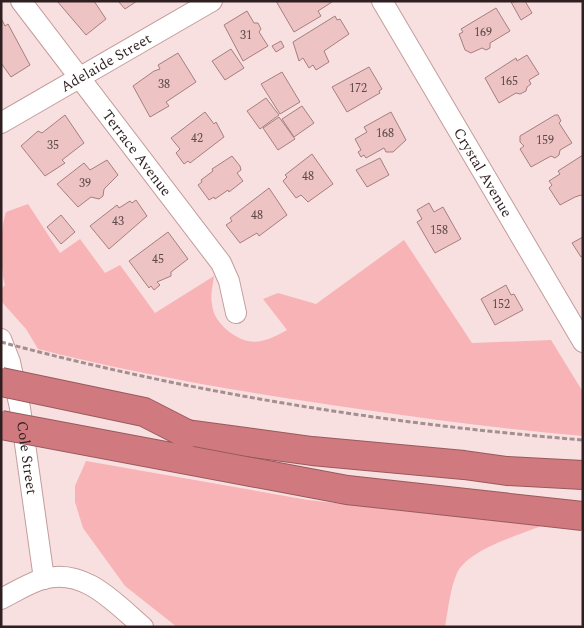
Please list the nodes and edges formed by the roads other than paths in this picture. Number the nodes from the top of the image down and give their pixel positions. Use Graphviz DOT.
graph roads {
  1 [pos="21,1"];
  2 [pos="212,1"];
  3 [pos="382,1"];
  4 [pos="80,78"];
  5 [pos="1,123"];
  6 [pos="236,313"];
  7 [pos="1,339"];
  8 [pos="583,342"];
  9 [pos="1,382"];
  10 [pos="1,400"];
  11 [pos="1,425"];
  12 [pos="187,434"];
  13 [pos="583,475"];
  14 [pos="583,516"];
  15 [pos="44,579"];
  16 [pos="1,599"];
  17 [pos="143,627"];
  1 -- 4 [label="street, Terrace Avenue"];
  2 -- 4 [label="street, Adelaide Street"];
  3 -- 8 [label="street, Crystal Avenue"];
  4 -- 5 [label="street, Adelaide Street"];
  4 -- 6 [label="street, Terrace Avenue"];
  7 -- 15 [label="street, Cole Street"];
  9 -- 12 [label="highway, bridge"];
  10 -- 12 [label="highway, bridge"];
  11 -- 14 [label="highway, bridge"];
  12 -- 13 [label="highway"];
  15 -- 16 [label="street"];
  15 -- 17 [label="street"];
}
